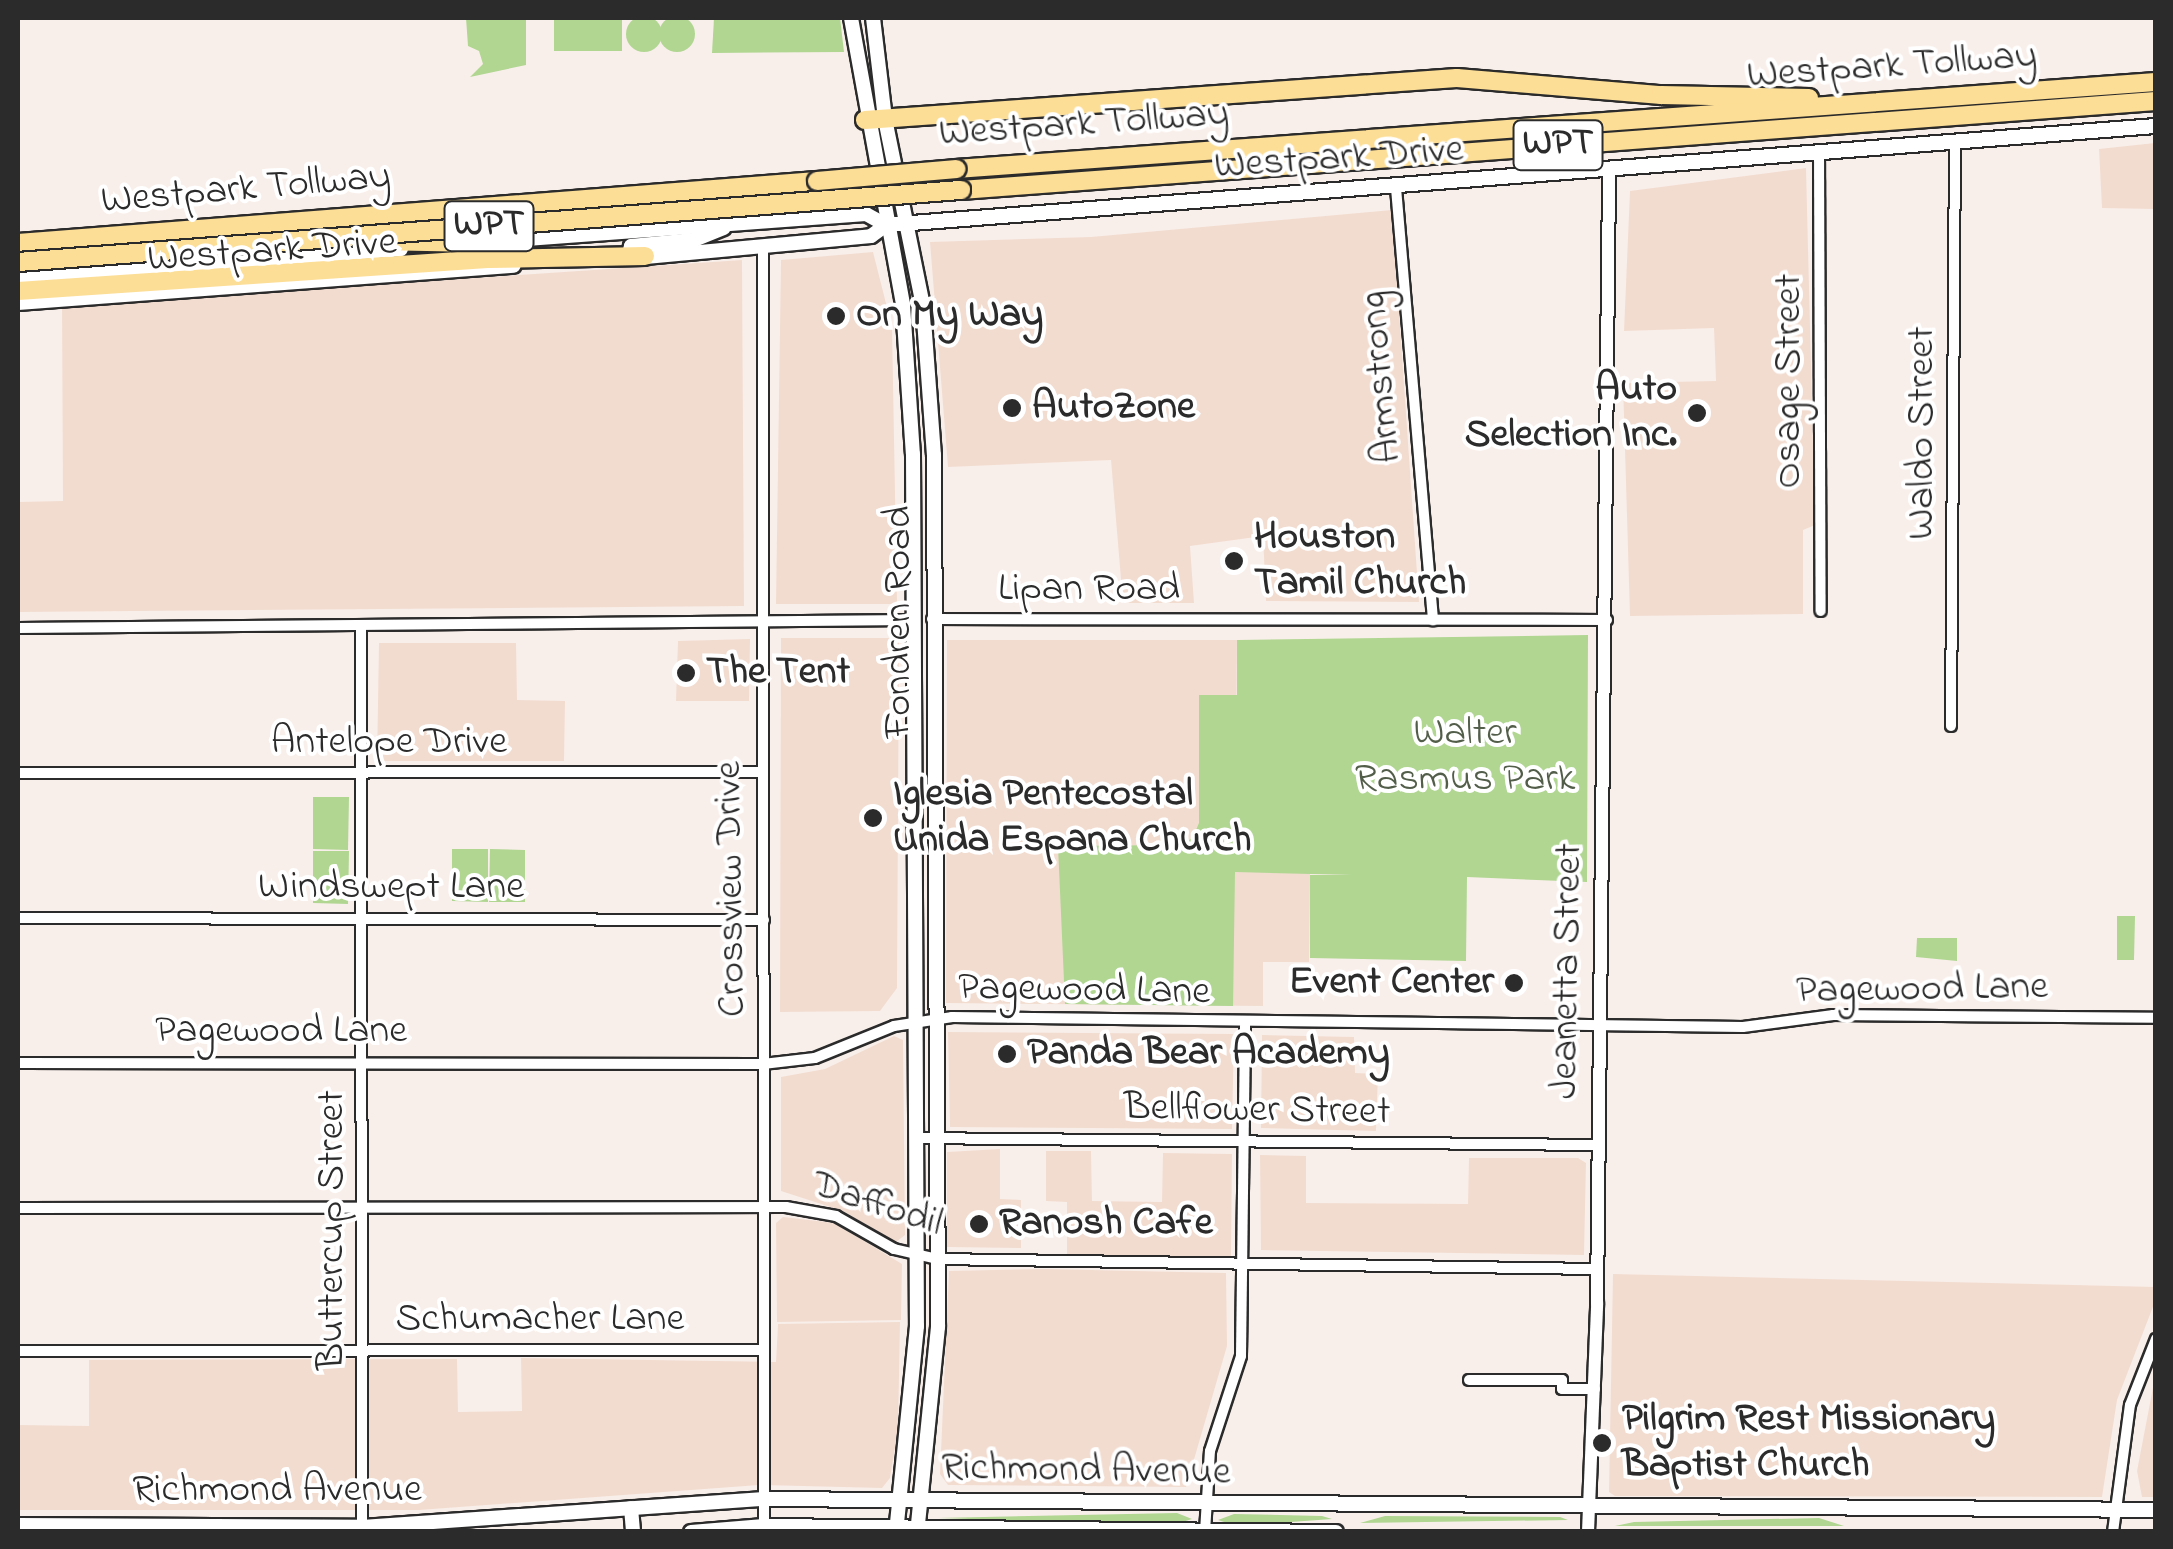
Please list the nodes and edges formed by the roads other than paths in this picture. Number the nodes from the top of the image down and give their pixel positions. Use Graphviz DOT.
graph roads {
  1 [pos="852,18"];
  2 [pos="873,18"];
  3 [pos="2156,82"];
  4 [pos="1924,100"];
  5 [pos="2156,102"];
  6 [pos="885,118"];
  7 [pos="865,120"];
  8 [pos="2156,126"];
  9 [pos="1955,141"];
  10 [pos="1819,152"];
  11 [pos="1609,171"];
  12 [pos="1396,188"];
  13 [pos="739,222"];
  14 [pos="906,224"];
  15 [pos="886,225"];
  16 [pos="96,237"];
  17 [pos="18,243"];
  18 [pos="479,243"];
  19 [pos="763,246"];
  20 [pos="634,255"];
  21 [pos="18,262"];
  22 [pos="18,278"];
  23 [pos="18,291"];
  24 [pos="18,303"];
  25 [pos="906,332"];
  26 [pos="926,332"];
  27 [pos="913,454"];
  28 [pos="934,455"];
  29 [pos="913,548"];
  30 [pos="1821,611"];
  31 [pos="930,619"];
  32 [pos="764,620"];
  33 [pos="913,620"];
  34 [pos="1432,620"];
  35 [pos="1607,620"];
  36 [pos="18,628"];
  37 [pos="362,629"];
  38 [pos="932,706"];
  39 [pos="1951,726"];
  40 [pos="912,759"];
  41 [pos="932,761"];
  42 [pos="761,772"];
  43 [pos="18,773"];
  44 [pos="362,773"];
  45 [pos="912,887"];
  46 [pos="932,888"];
  47 [pos="362,917"];
  48 [pos="18,918"];
  49 [pos="764,920"];
  50 [pos="2156,1018"];
  51 [pos="936,1020"];
  52 [pos="916,1023"];
  53 [pos="1245,1023"];
  54 [pos="1600,1026"];
  55 [pos="362,1062"];
  56 [pos="18,1063"];
  57 [pos="763,1064"];
  58 [pos="915,1138"];
  59 [pos="937,1138"];
  60 [pos="1244,1140"];
  61 [pos="1599,1144"];
  62 [pos="18,1208"];
  63 [pos="362,1208"];
  64 [pos="766,1208"];
  65 [pos="915,1257"];
  66 [pos="937,1259"];
  67 [pos="1242,1262"];
  68 [pos="1597,1269"];
  69 [pos="2156,1339"];
  70 [pos="364,1350"];
  71 [pos="764,1350"];
  72 [pos="18,1351"];
  73 [pos="1470,1380"];
  74 [pos="1594,1389"];
  75 [pos="764,1499"];
  76 [pos="899,1501"];
  77 [pos="920,1502"];
  78 [pos="1204,1505"];
  79 [pos="631,1508"];
  80 [pos="1589,1508"];
  81 [pos="2117,1510"];
  82 [pos="2156,1510"];
  83 [pos="18,1525"];
  84 [pos="498,1525"];
  85 [pos="92,1528"];
  86 [pos="229,1529"];
  87 [pos="764,1529"];
  88 [pos="362,1530"];
  89 [pos="896,1530"];
  90 [pos="917,1530"];
  91 [pos="1205,1530"];
  92 [pos="633,1532"];
  93 [pos="692,1532"];
  94 [pos="1336,1532"];
  95 [pos="1588,1532"];
  96 [pos="2113,1532"];
  1 -- 7 [label="main road, Fondren Road"];
  2 -- 6 [label="main road, Fondren Road"];
  3 -- 4 [label="highway, Westpark Tollway / WPT"];
  4 -- 6 [label="highway"];
  4 -- 16 [label="highway, Westpark Tollway / WPT, bridge"];
  5 -- 21 [label="highway, Westpark Tollway / WPT, bridge"];
  6 -- 7 [label="highway"];
  6 -- 14 [label="main road, Fondren Road"];
  7 -- 15 [label="main road, Fondren Road"];
  8 -- 9 [label="main road, Westpark Drive"];
  9 -- 10 [label="main road, Westpark Drive"];
  9 -- 39 [label="street, Waldo Street"];
  10 -- 11 [label="main road, Westpark Drive"];
  10 -- 30 [label="street, Osage Street"];
  11 -- 12 [label="main road, Westpark Drive"];
  11 -- 35 [label="street, Jeanetta Street"];
  12 -- 14 [label="main road, Westpark Drive"];
  12 -- 34 [label="street, Armstrong"];
  13 -- 15 [label="main road, Westpark Drive"];
  13 -- 18 [label="main road, Westpark Drive"];
  13 -- 20 [label="main road"];
  14 -- 15 [label="main road, Westpark Drive"];
  14 -- 26 [label="main road, Fondren Road"];
  15 -- 19 [label="main road, Westpark Drive"];
  15 -- 25 [label="main road, Fondren Road"];
  16 -- 17 [label="highway, Westpark Tollway / WPT"];
  16 -- 18 [label="highway"];
  18 -- 22 [label="main road, Westpark Drive"];
  19 -- 20 [label="main road, Westpark Drive"];
  19 -- 32 [label="street, Crossview Drive"];
  20 -- 23 [label="highway"];
  20 -- 24 [label="main road, Westpark Drive"];
  25 -- 26 [label="main road"];
  25 -- 27 [label="main road, Fondren Road"];
  26 -- 28 [label="main road, Fondren Road"];
  27 -- 28 [label="main road"];
  27 -- 29 [label="main road, Fondren Road"];
  28 -- 31 [label="main road, Fondren Road"];
  29 -- 31 [label="main road"];
  29 -- 33 [label="main road, Fondren Road"];
  31 -- 34 [label="street, Lipan Road"];
  31 -- 38 [label="main road, Fondren Road"];
  32 -- 33 [label="street"];
  32 -- 37 [label="street"];
  32 -- 42 [label="street, Crossview Drive"];
  33 -- 38 [label="main road"];
  33 -- 40 [label="main road, Fondren Road"];
  34 -- 35 [label="street, Lipan Road"];
  35 -- 54 [label="street, Jeanetta Street"];
  36 -- 37 [label="street"];
  37 -- 44 [label="street, Buttercup Street"];
  38 -- 41 [label="main road, Fondren Road"];
  40 -- 41 [label="main road"];
  40 -- 45 [label="main road, Fondren Road"];
  41 -- 46 [label="main road, Fondren Road"];
  42 -- 44 [label="street, Antelope Drive"];
  42 -- 49 [label="street, Crossview Drive"];
  43 -- 44 [label="street, Antelope Drive"];
  44 -- 47 [label="street, Buttercup Street"];
  45 -- 46 [label="main road"];
  45 -- 52 [label="main road, Fondren Road"];
  46 -- 51 [label="main road, Fondren Road"];
  47 -- 48 [label="street, Windswept Lane"];
  47 -- 49 [label="street, Windswept Lane"];
  47 -- 55 [label="street, Buttercup Street"];
  49 -- 57 [label="street, Crossview Drive"];
  50 -- 54 [label="street, Pagewood Lane"];
  51 -- 52 [label="street, Pagewood Lane"];
  51 -- 53 [label="street, Pagewood Lane"];
  51 -- 59 [label="main road, Fondren Road"];
  52 -- 57 [label="street, Pagewood Lane"];
  52 -- 58 [label="main road, Fondren Road"];
  53 -- 54 [label="street, Pagewood Lane"];
  53 -- 60 [label="street"];
  54 -- 61 [label="street, Jeanetta Street"];
  55 -- 56 [label="street, Pagewood Lane"];
  55 -- 57 [label="street, Pagewood Lane"];
  55 -- 63 [label="street, Buttercup Street"];
  57 -- 64 [label="street, Crossview Drive"];
  58 -- 59 [label="street, Bellflower Street"];
  58 -- 65 [label="main road, Fondren Road"];
  59 -- 60 [label="street, Bellflower Street"];
  59 -- 66 [label="main road, Fondren Road"];
  60 -- 61 [label="street, Bellflower Street"];
  60 -- 67 [label="street"];
  61 -- 68 [label="street, Jeanetta Street"];
  62 -- 63 [label="street, Daffodil"];
  63 -- 64 [label="street, Daffodil"];
  63 -- 70 [label="street, Buttercup Street"];
  64 -- 65 [label="street, Daffodil"];
  64 -- 71 [label="street, Crossview Drive"];
  65 -- 66 [label="street, Daffodil"];
  65 -- 76 [label="main road, Fondren Road"];
  66 -- 67 [label="street, Daffodil"];
  66 -- 77 [label="main road, Fondren Road"];
  67 -- 68 [label="street, Daffodil"];
  67 -- 78 [label="street"];
  68 -- 74 [label="street, Jeanetta Street"];
  69 -- 81 [label="street"];
  70 -- 71 [label="street, Schumacher Lane"];
  70 -- 72 [label="street, Schumacher Lane"];
  70 -- 88 [label="street, Buttercup Street"];
  71 -- 75 [label="street, Crossview Drive"];
  73 -- 74 [label="street"];
  74 -- 80 [label="street, Jeanetta Street"];
  75 -- 76 [label="main road, Richmond Avenue"];
  75 -- 79 [label="main road, Richmond Avenue"];
  75 -- 87 [label="street, Crossview Drive"];
  76 -- 77 [label="main road, Richmond Avenue"];
  76 -- 89 [label="main road, Fondren Road"];
  77 -- 78 [label="main road, Richmond Avenue"];
  77 -- 90 [label="main road, Fondren Road"];
  78 -- 80 [label="main road, Richmond Avenue"];
  78 -- 91 [label="street"];
  79 -- 84 [label="main road, Richmond Avenue"];
  79 -- 92 [label="main road"];
  80 -- 81 [label="main road, Richmond Avenue"];
  80 -- 95 [label="street, Jeanetta Street"];
  81 -- 82 [label="main road, Richmond Avenue"];
  81 -- 96 [label="street"];
  83 -- 85 [label="main road, Richmond Avenue"];
  84 -- 88 [label="main road, Richmond Avenue"];
  85 -- 86 [label="main road, Richmond Avenue"];
  86 -- 88 [label="main road, Richmond Avenue"];
  87 -- 89 [label="main road, Richmond Avenue"];
  87 -- 93 [label="main road, Richmond Avenue"];
  89 -- 90 [label="main road, Richmond Avenue"];
  90 -- 91 [label="main road, Richmond Avenue"];
  91 -- 94 [label="main road, Richmond Avenue"];
}
